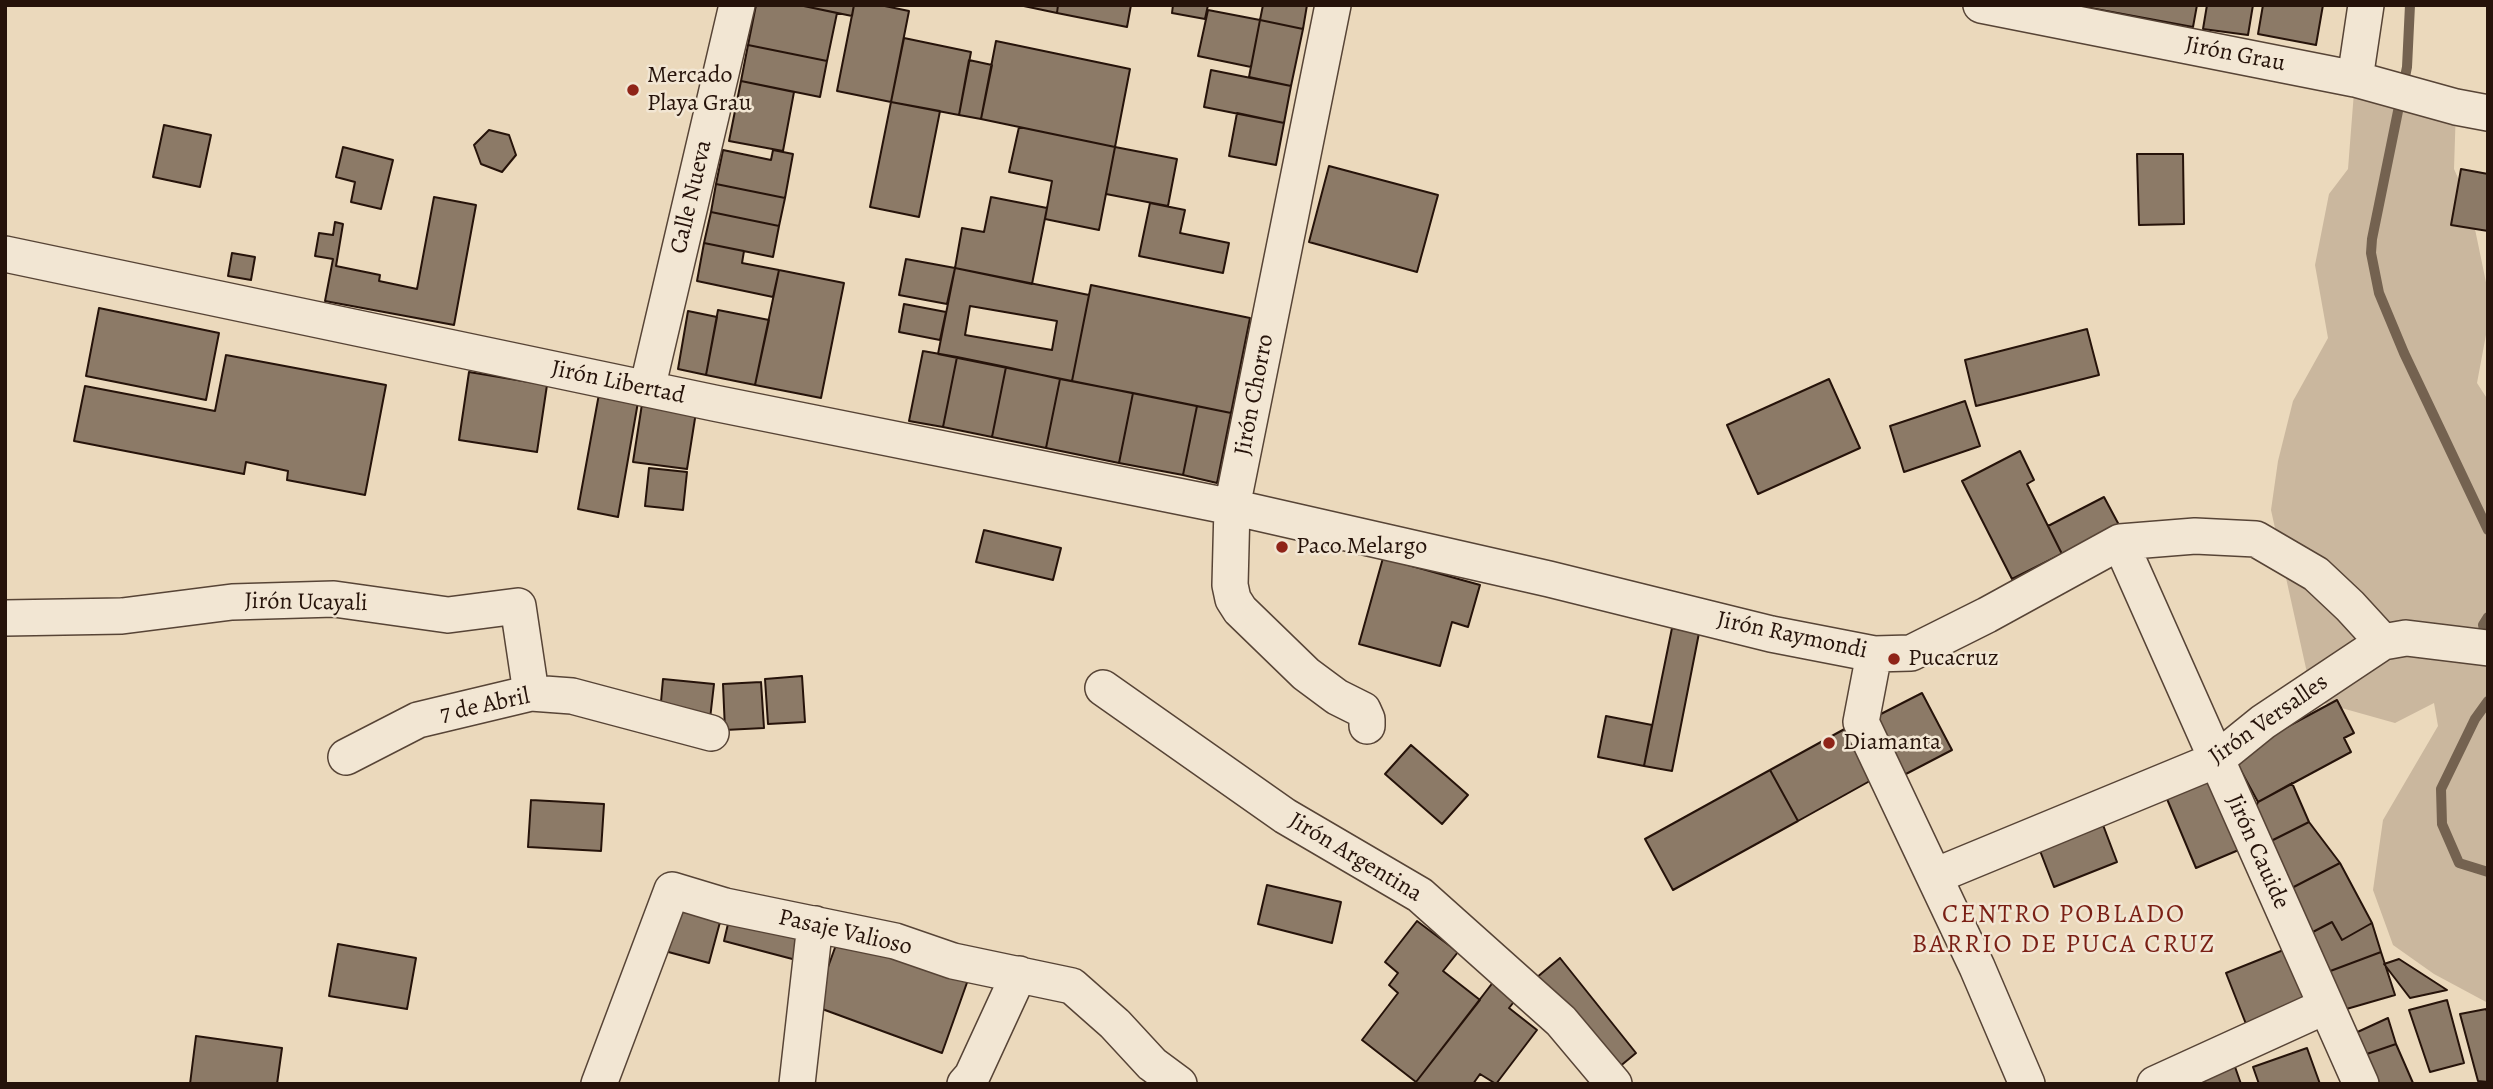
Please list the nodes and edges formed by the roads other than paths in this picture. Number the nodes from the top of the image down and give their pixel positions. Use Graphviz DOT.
graph roads {
  1 [pos="737,5"];
  2 [pos="1333,5"];
  3 [pos="1981,5"];
  4 [pos="2366,5"];
  5 [pos="2355,79"];
  6 [pos="2472,110"];
  7 [pos="5,254"];
  8 [pos="647,388"];
  9 [pos="1232,507"];
  10 [pos="2120,542"];
  11 [pos="5,618"];
  12 [pos="2394,640"];
  13 [pos="2488,648"];
  14 [pos="1874,654"];
  15 [pos="1103,688"];
  16 [pos="531,693"];
  17 [pos="1367,726"];
  18 [pos="711,733"];
  19 [pos="346,757"];
  20 [pos="2216,760"];
  21 [pos="1935,876"];
  22 [pos="815,924"];
  23 [pos="1019,974"];
  24 [pos="2326,1006"];
  25 [pos="599,1084"];
  26 [pos="797,1084"];
  27 [pos="965,1084"];
  28 [pos="1179,1084"];
  29 [pos="1614,1084"];
  30 [pos="2027,1084"];
  31 [pos="2155,1084"];
  32 [pos="2361,1084"];
  1 -- 8 [label="street, Calle Nueva"];
  2 -- 9 [label="street, Jirón Chorro"];
  3 -- 5 [label="street, Jirón Grau"];
  4 -- 5 [label="street"];
  5 -- 6 [label="street, Jirón Grau"];
  7 -- 8 [label="street, Jirón Libertad"];
  8 -- 9 [label="street, Jirón Libertad"];
  9 -- 14 [label="street, Jirón Raymondi"];
  9 -- 17 [label="street, Jirón Chorro"];
  10 -- 12 [label="street, Jirón Raymondi"];
  10 -- 14 [label="street, Jirón Raymondi"];
  10 -- 20 [label="street, Jirón Cauide"];
  11 -- 16 [label="street, Jirón Ucayali"];
  12 -- 13 [label="street"];
  12 -- 20 [label="street, Jirón Versalles"];
  14 -- 21 [label="street"];
  15 -- 29 [label="street, Jirón Argentina"];
  16 -- 18 [label="street, 7 de Abril"];
  16 -- 19 [label="street, 7 de Abril"];
  20 -- 21 [label="street, Jirón Versalles"];
  20 -- 24 [label="street, Jirón Cauide"];
  21 -- 30 [label="street"];
  22 -- 23 [label="street, Pasaje Valioso"];
  22 -- 25 [label="street, Pasaje Valioso"];
  22 -- 26 [label="street"];
  23 -- 27 [label="street"];
  23 -- 28 [label="street, Pasaje Valioso"];
  24 -- 31 [label="street"];
  24 -- 32 [label="street, Jirón Cauide"];
}
